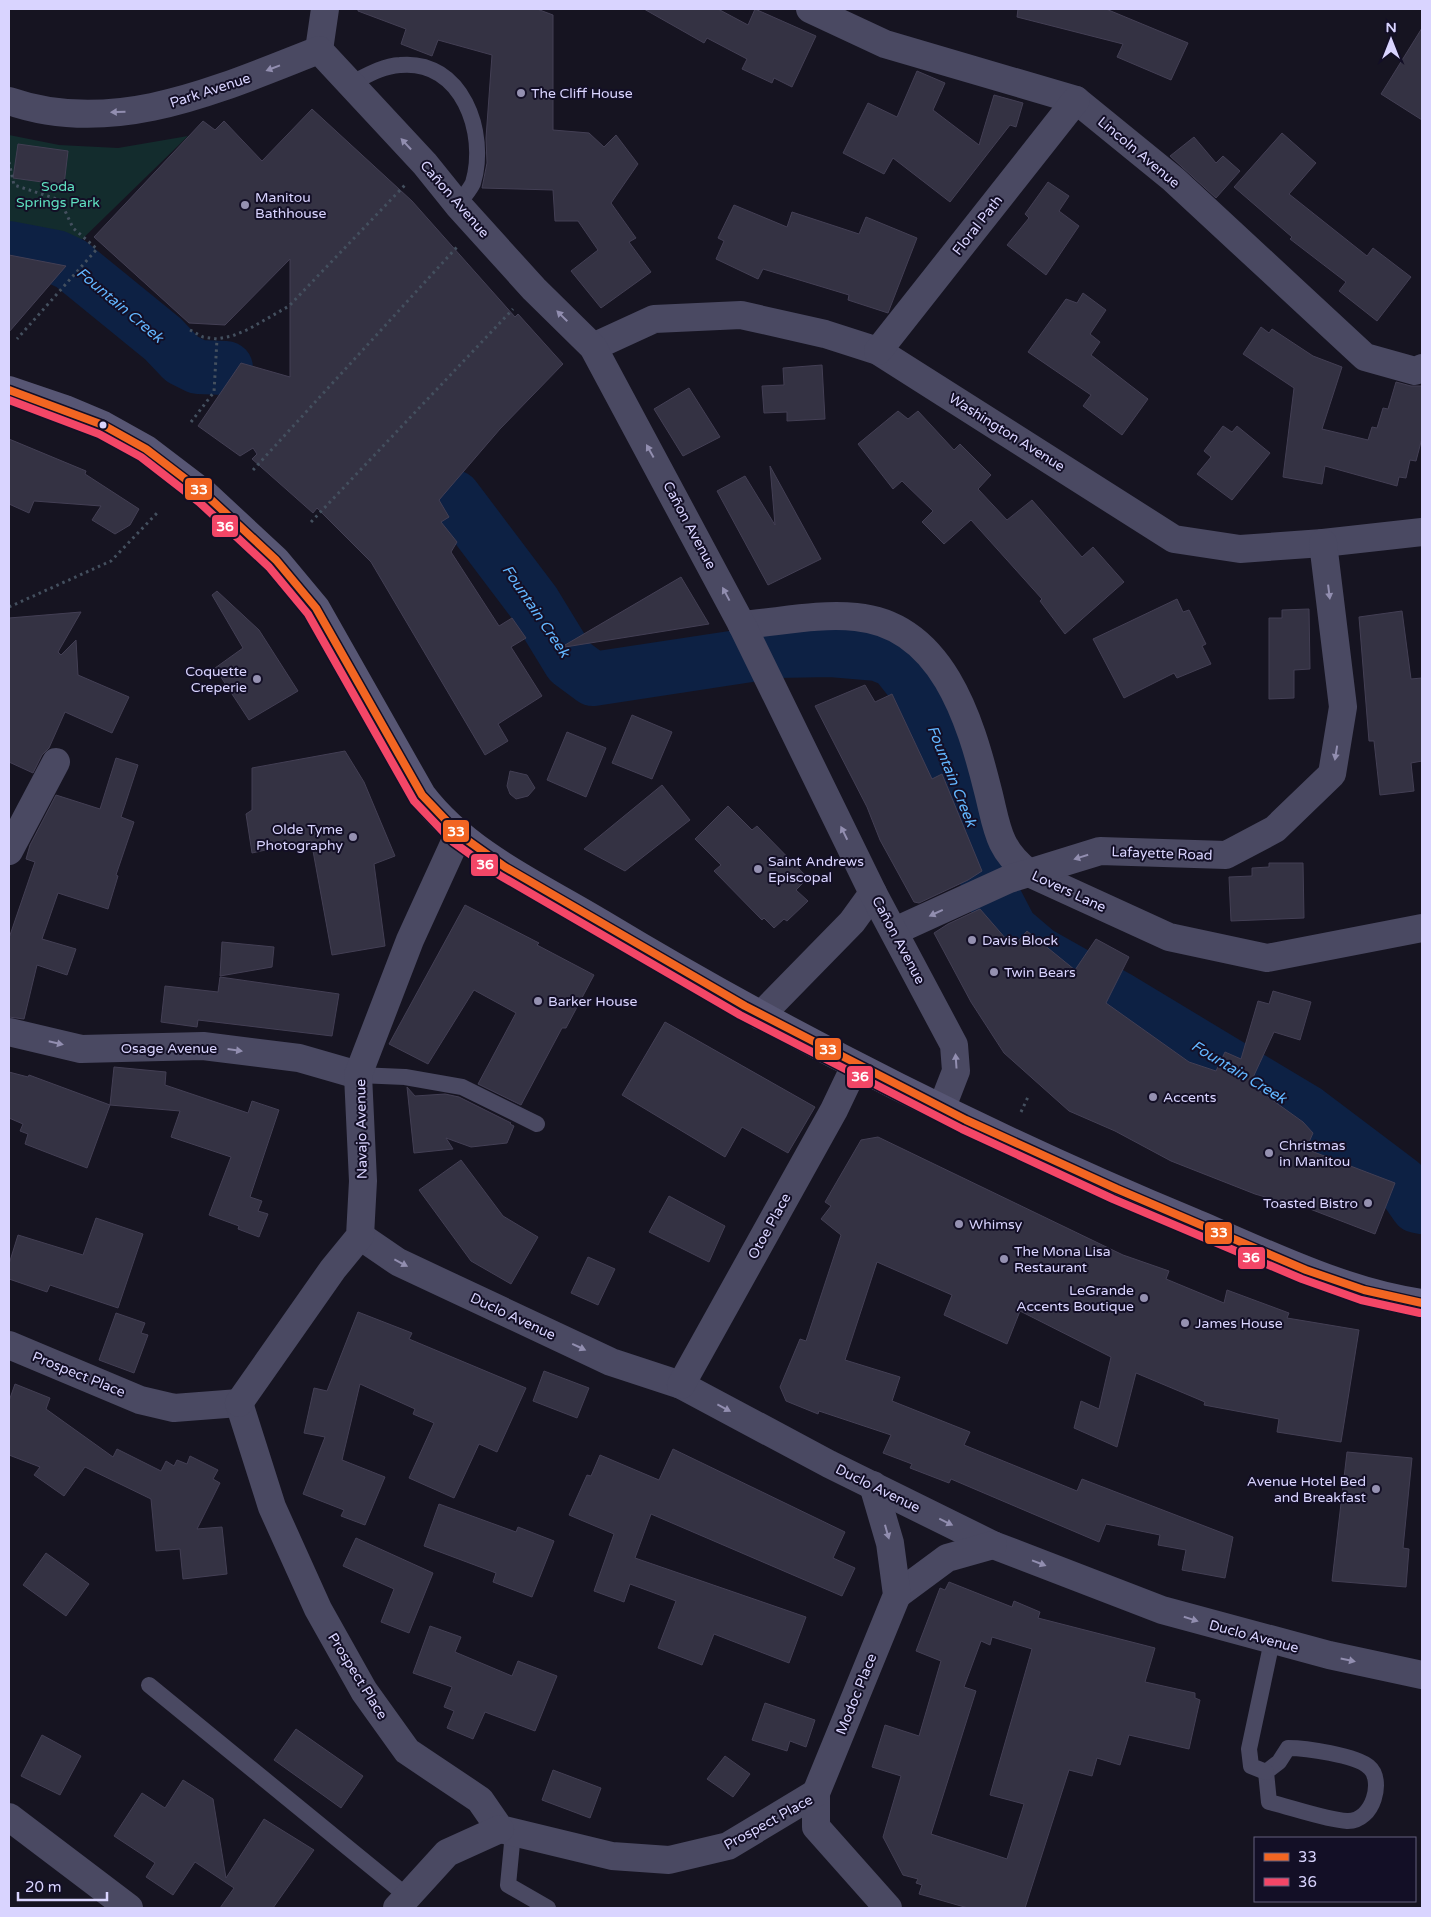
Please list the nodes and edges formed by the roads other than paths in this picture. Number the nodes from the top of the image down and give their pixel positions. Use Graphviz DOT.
graph roads {
  1 [pos="325,9"];
  2 [pos="810,9"];
  3 [pos="319,50"];
  4 [pos="350,84"];
  5 [pos="1076,100"];
  6 [pos="9,101"];
  7 [pos="458,205"];
  8 [pos="593,347"];
  9 [pos="878,350"];
  10 [pos="1422,368"];
  11 [pos="9,390"];
  12 [pos="1422,532"];
  13 [pos="1323,543"];
  14 [pos="746,631"];
  15 [pos="56,762"];
  16 [pos="458,835"];
  17 [pos="9,851"];
  18 [pos="1029,873"];
  19 [pos="873,893"];
  20 [pos="1422,928"];
  21 [pos="895,931"];
  22 [pos="760,1016"];
  23 [pos="9,1032"];
  24 [pos="855,1066"];
  25 [pos="358,1075"];
  26 [pos="942,1107"];
  27 [pos="537,1124"];
  28 [pos="360,1236"];
  29 [pos="1422,1303"];
  30 [pos="9,1345"];
  31 [pos="681,1385"];
  32 [pos="239,1402"];
  33 [pos="873,1485"];
  34 [pos="993,1545"];
  35 [pos="896,1595"];
  36 [pos="1272,1641"];
  37 [pos="1422,1675"];
  38 [pos="149,1684"];
  39 [pos="1266,1772"];
  40 [pos="816,1793"];
  41 [pos="9,1817"];
  42 [pos="507,1831"];
  43 [pos="402,1902"];
  44 [pos="129,1908"];
  45 [pos="548,1908"];
  46 [pos="888,1908"];
  1 -- 3 [label="street"];
  2 -- 5 [label="street, Lincoln Avenue"];
  3 -- 4 [label="street, Cañon Avenue"];
  3 -- 6 [label="street, Park Avenue, one-way"];
  7 -- 4 [label="street, Cañon Avenue, one-way"];
  4 -- 7 [label="lane"];
  5 -- 9 [label="street, Floral Path"];
  5 -- 10 [label="street, Lincoln Avenue"];
  8 -- 7 [label="street, Cañon Avenue, one-way"];
  8 -- 9 [label="street, Washington Avenue"];
  14 -- 8 [label="street, Cañon Avenue, one-way"];
  9 -- 13 [label="street, Washington Avenue"];
  11 -- 16 [label="main road"];
  12 -- 13 [label="street, Washington Avenue"];
  13 -- 18 [label="street, Lafayette Road, one-way"];
  14 -- 18 [label="street, Lovers Lane"];
  19 -- 14 [label="street, Cañon Avenue, one-way"];
  15 -- 17 [label="street"];
  16 -- 22 [label="main road"];
  16 -- 25 [label="street, Navajo Avenue"];
  18 -- 20 [label="street, Lovers Lane"];
  18 -- 21 [label="street, Lafayette Road, one-way"];
  19 -- 21 [label="street, Cañon Avenue"];
  19 -- 22 [label="street"];
  26 -- 21 [label="street, Cañon Avenue, one-way"];
  22 -- 24 [label="main road"];
  23 -- 25 [label="street, Osage Avenue, one-way"];
  24 -- 26 [label="main road"];
  24 -- 31 [label="street, Otoe Place"];
  25 -- 27 [label="lane"];
  25 -- 28 [label="street, Navajo Avenue"];
  26 -- 29 [label="main road"];
  28 -- 31 [label="street, Duclo Avenue, one-way"];
  28 -- 32 [label="street"];
  30 -- 32 [label="street, Prospect Place"];
  31 -- 33 [label="street, Duclo Avenue, one-way"];
  32 -- 42 [label="street, Prospect Place"];
  33 -- 34 [label="street, Duclo Avenue, one-way"];
  33 -- 35 [label="street, Modoc Place, one-way"];
  34 -- 35 [label="street"];
  34 -- 36 [label="street, Duclo Avenue, one-way"];
  35 -- 40 [label="street, Modoc Place"];
  36 -- 37 [label="street, Duclo Avenue, one-way"];
  36 -- 39 [label="lane"];
  38 -- 43 [label="lane"];
  39 -- 39 [label="lane"];
  40 -- 42 [label="street, Prospect Place"];
  40 -- 46 [label="street, Prospect Place"];
  41 -- 44 [label="street"];
  42 -- 43 [label="street"];
  42 -- 45 [label="lane"];
}
